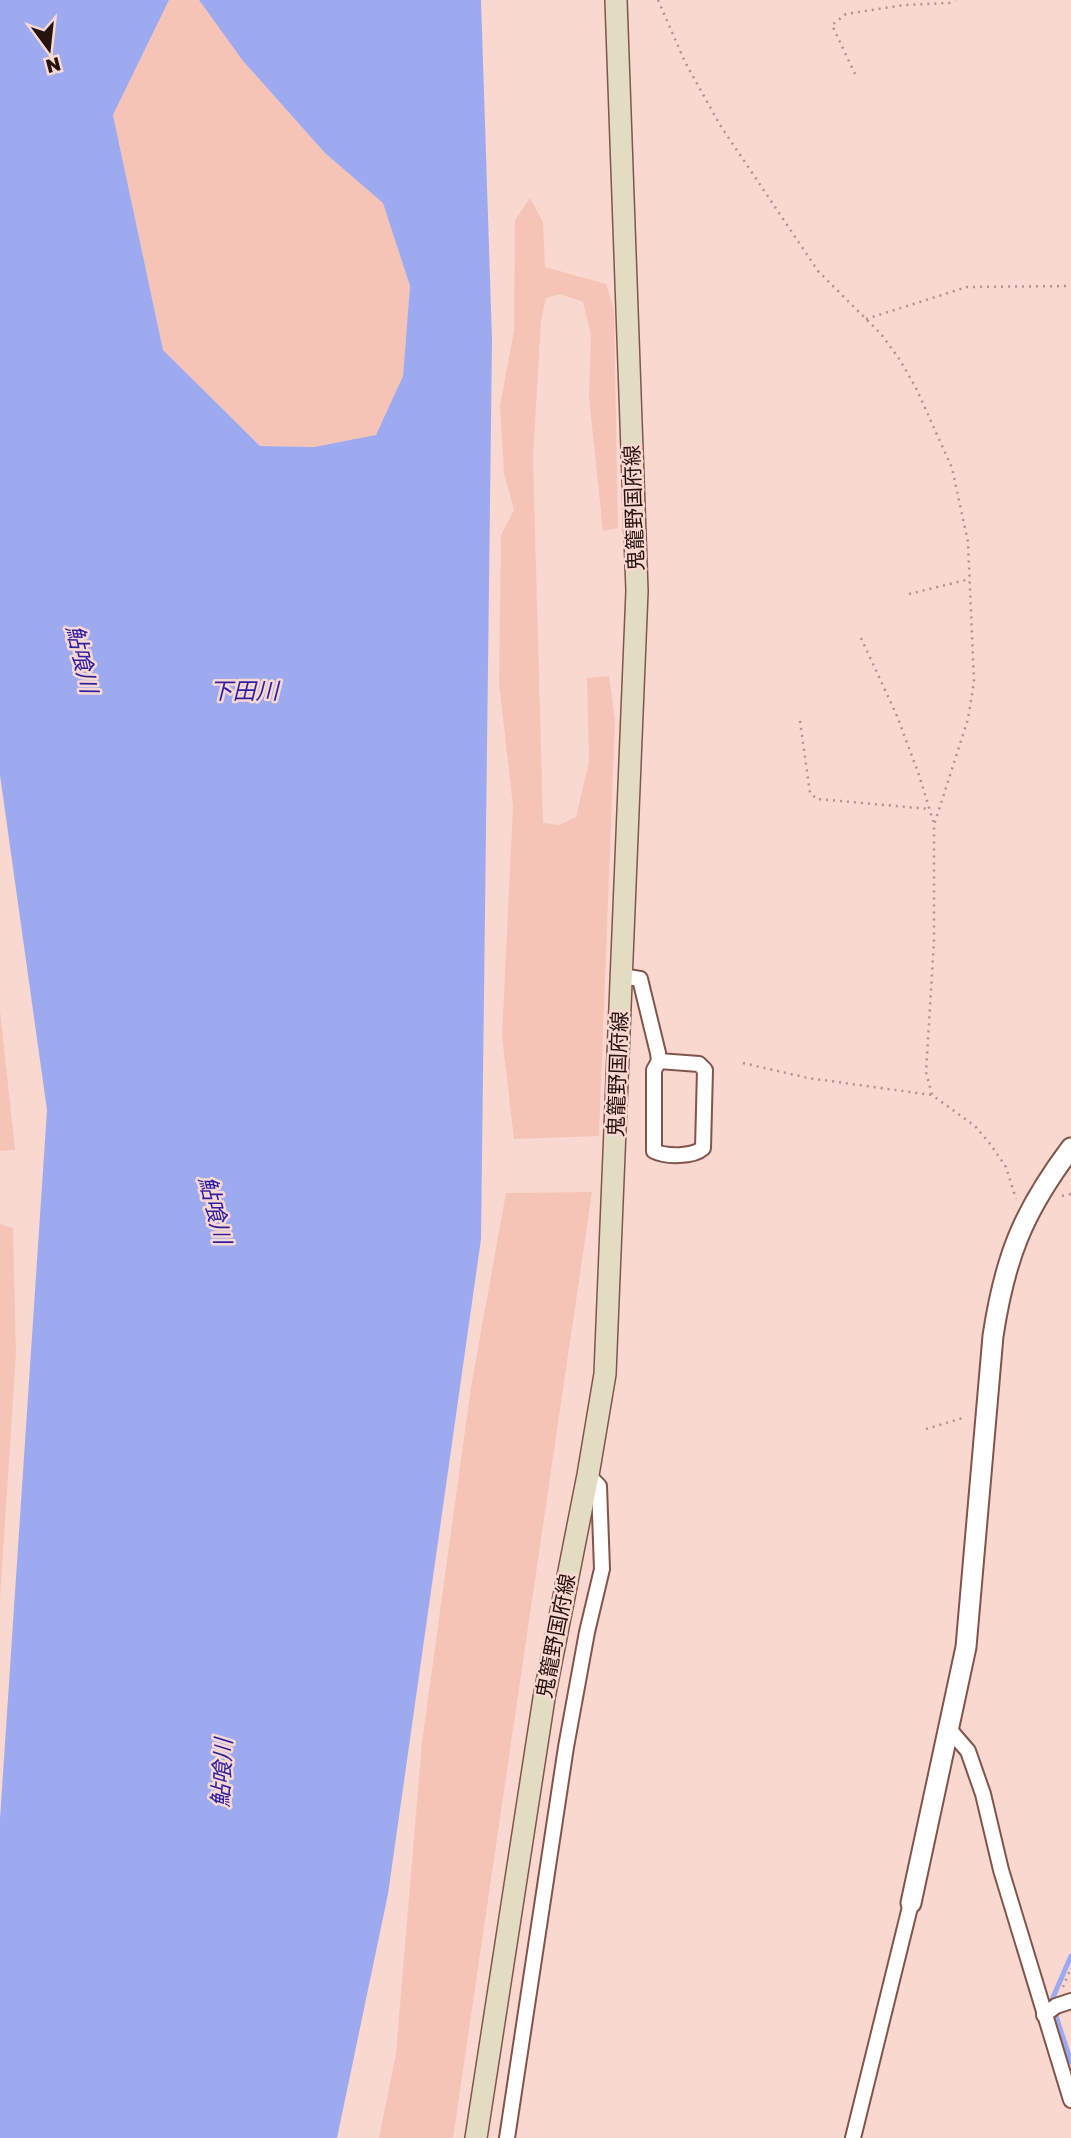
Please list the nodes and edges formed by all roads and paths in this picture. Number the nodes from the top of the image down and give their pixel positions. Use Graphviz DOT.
graph roads {
  1 [pos="615,0"];
  2 [pos="658,0"];
  3 [pos="955,0"];
  4 [pos="855,74"];
  5 [pos="1071,286"];
  6 [pos="866,319"];
  7 [pos="970,579"];
  8 [pos="909,594"];
  9 [pos="861,638"];
  10 [pos="800,721"];
  11 [pos="930,809"];
  12 [pos="934,825"];
  13 [pos="622,976"];
  14 [pos="659,1061"];
  15 [pos="743,1063"];
  16 [pos="932,1095"];
  17 [pos="1071,1148"];
  18 [pos="1033,1204"];
  19 [pos="987,1411"];
  20 [pos="926,1429"];
  21 [pos="588,1475"];
  22 [pos="949,1730"];
  23 [pos="911,1903"];
  24 [pos="1071,2001"];
  25 [pos="1045,2015"];
  26 [pos="1071,2100"];
  27 [pos="476,2138"];
  28 [pos="507,2138"];
  29 [pos="853,2138"];
  1 -- 13 [label="main road, 鬼籠野国府線"];
  2 -- 6 [label="path"];
  3 -- 4 [label="path"];
  5 -- 6 [label="path"];
  6 -- 7 [label="path"];
  7 -- 8 [label="path"];
  7 -- 12 [label="path"];
  9 -- 11 [label="path"];
  10 -- 11 [label="path"];
  11 -- 12 [label="path"];
  12 -- 16 [label="path"];
  13 -- 14 [label="street"];
  13 -- 21 [label="main road, 鬼籠野国府線"];
  14 -- 14 [label="street"];
  15 -- 16 [label="path"];
  16 -- 18 [label="path"];
  17 -- 18 [label="street"];
  18 -- 19 [label="street"];
  19 -- 20 [label="path"];
  19 -- 22 [label="street"];
  21 -- 27 [label="main road, 鬼籠野国府線"];
  21 -- 28 [label="street"];
  22 -- 23 [label="street"];
  22 -- 25 [label="street"];
  23 -- 29 [label="street"];
  24 -- 25 [label="street"];
  25 -- 26 [label="street"];
}
